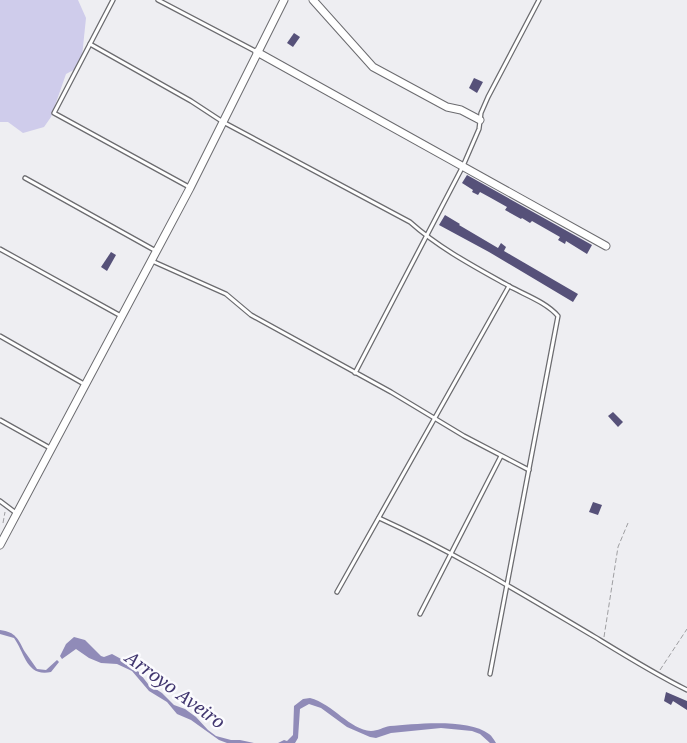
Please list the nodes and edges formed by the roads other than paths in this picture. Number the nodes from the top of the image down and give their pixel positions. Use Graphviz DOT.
graph roads {
  1 [pos="113,0"];
  2 [pos="158,0"];
  3 [pos="284,0"];
  4 [pos="313,0"];
  5 [pos="540,0"];
  6 [pos="90,44"];
  7 [pos="257,52"];
  8 [pos="480,120"];
  9 [pos="223,122"];
  10 [pos="463,166"];
  11 [pos="25,178"];
  12 [pos="190,188"];
  13 [pos="427,237"];
  14 [pos="606,246"];
  15 [pos="0,249"];
  16 [pos="156,251"];
  17 [pos="151,261"];
  18 [pos="509,286"];
  19 [pos="121,316"];
  20 [pos="0,336"];
  21 [pos="355,373"];
  22 [pos="85,384"];
  23 [pos="435,418"];
  24 [pos="0,420"];
  25 [pos="51,448"];
  26 [pos="502,456"];
  27 [pos="529,470"];
  28 [pos="0,501"];
  29 [pos="17,513"];
  30 [pos="379,518"];
  31 [pos="0,545"];
  32 [pos="452,554"];
  33 [pos="507,585"];
  34 [pos="337,592"];
  35 [pos="420,614"];
  36 [pos="490,674"];
  37 [pos="687,690"];
  1 -- 6 [label="lane"];
  2 -- 7 [label="lane"];
  3 -- 7 [label="street"];
  4 -- 8 [label="street"];
  5 -- 8 [label="lane"];
  6 -- 9 [label="lane"];
  6 -- 12 [label="lane"];
  7 -- 9 [label="street"];
  7 -- 10 [label="street"];
  8 -- 10 [label="lane"];
  9 -- 12 [label="street"];
  9 -- 13 [label="lane"];
  10 -- 13 [label="lane"];
  10 -- 14 [label="street"];
  11 -- 16 [label="lane"];
  12 -- 16 [label="street"];
  13 -- 18 [label="lane"];
  13 -- 21 [label="lane"];
  15 -- 19 [label="lane"];
  16 -- 17 [label="street"];
  17 -- 19 [label="street"];
  17 -- 21 [label="lane"];
  18 -- 23 [label="lane"];
  18 -- 27 [label="lane"];
  19 -- 22 [label="street"];
  20 -- 22 [label="lane"];
  21 -- 23 [label="lane"];
  22 -- 25 [label="street"];
  23 -- 26 [label="lane"];
  23 -- 30 [label="lane"];
  24 -- 25 [label="lane"];
  25 -- 29 [label="street"];
  26 -- 27 [label="lane"];
  26 -- 32 [label="lane"];
  27 -- 33 [label="lane"];
  28 -- 29 [label="lane"];
  29 -- 31 [label="street"];
  30 -- 32 [label="lane"];
  30 -- 34 [label="lane"];
  32 -- 33 [label="lane"];
  32 -- 35 [label="lane"];
  33 -- 36 [label="lane"];
  33 -- 37 [label="lane"];
}
